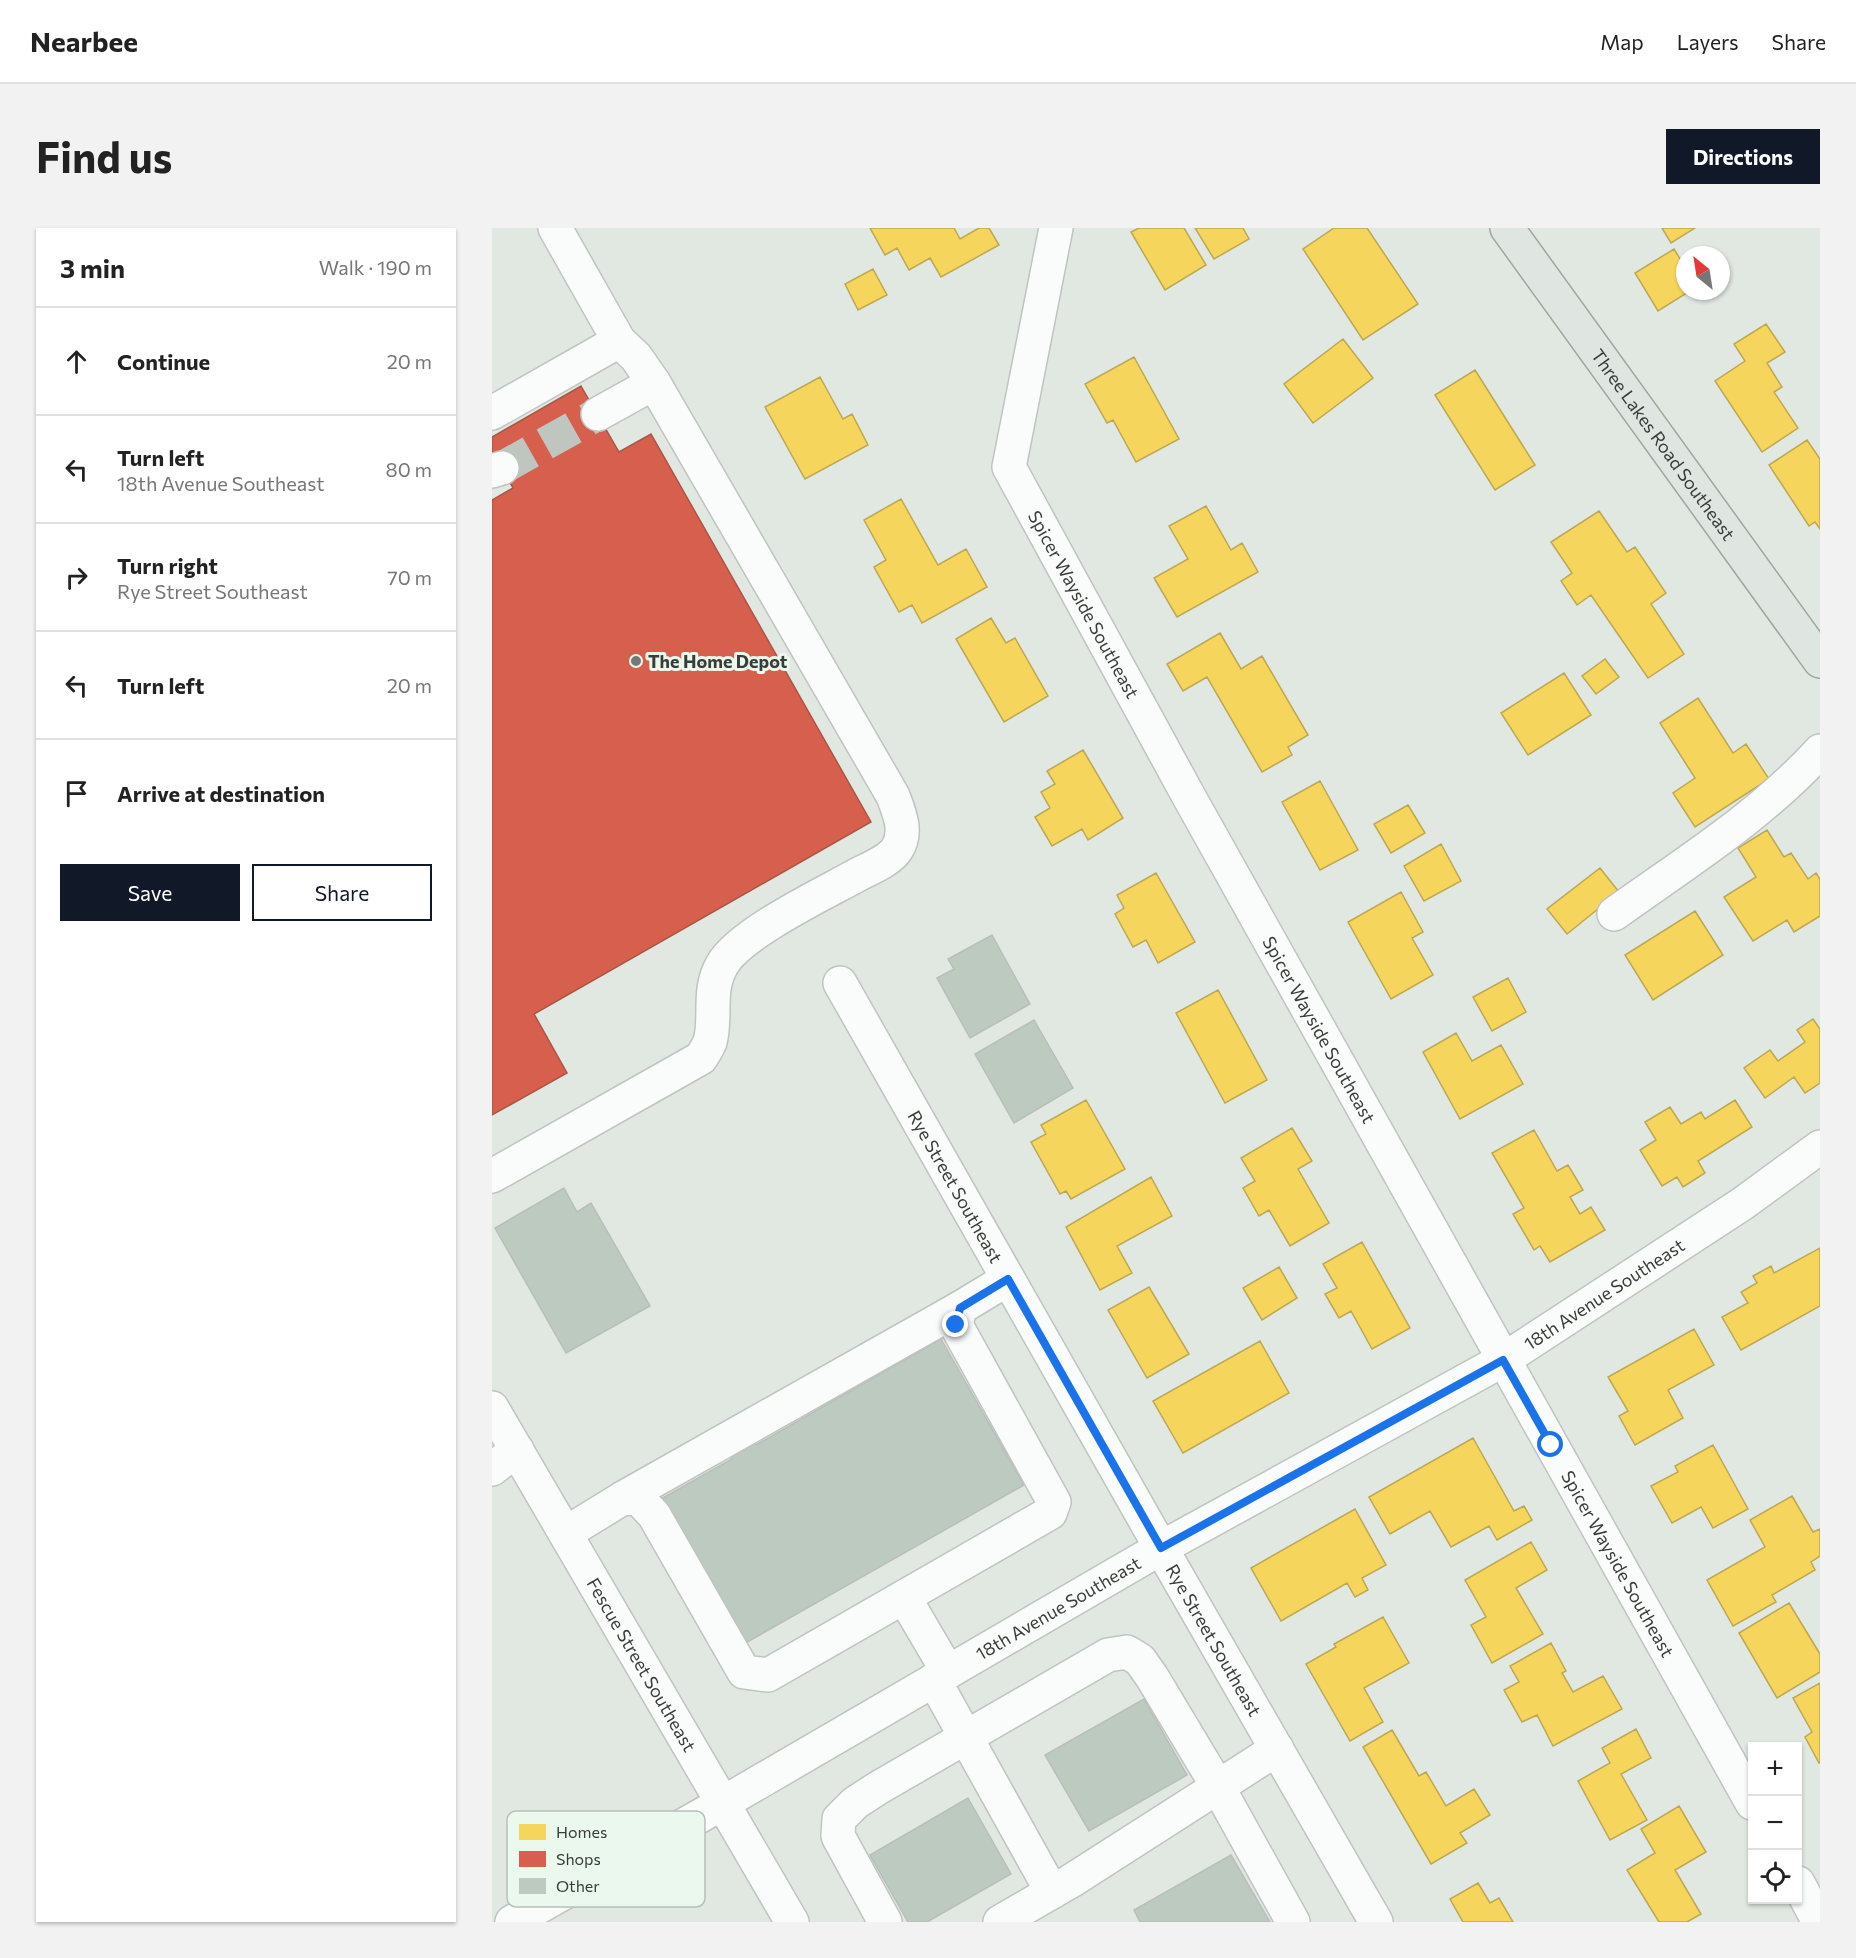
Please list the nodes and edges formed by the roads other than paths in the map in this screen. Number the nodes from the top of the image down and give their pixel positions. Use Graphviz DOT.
graph roads {
  1 [pos="555,228"];
  2 [pos="1056,228"];
  3 [pos="1507,228"];
  4 [pos="619,341"];
  5 [pos="654,383"];
  6 [pos="492,413"];
  7 [pos="598,414"];
  8 [pos="1820,661"];
  9 [pos="1820,751"];
  10 [pos="1614,914"];
  11 [pos="840,983"];
  12 [pos="1820,1147"];
  13 [pos="492,1176"];
  14 [pos="1008,1279"];
  15 [pos="960,1308"];
  16 [pos="1503,1360"];
  17 [pos="492,1408"];
  18 [pos="504,1459"];
  19 [pos="623,1498"];
  20 [pos="566,1533"];
  21 [pos="1161,1548"];
  22 [pos="904,1597"];
  23 [pos="941,1676"];
  24 [pos="966,1737"];
  25 [pos="1277,1749"];
  26 [pos="1218,1787"];
  27 [pos="1748,1796"];
  28 [pos="723,1803"];
  29 [pos="705,1813"];
  30 [pos="1052,1892"];
  31 [pos="1802,1892"];
  32 [pos="539,1907"];
  33 [pos="512,1922"];
  34 [pos="792,1922"];
  35 [pos="885,1922"];
  36 [pos="1000,1922"];
  37 [pos="1293,1922"];
  38 [pos="1376,1922"];
  39 [pos="1819,1922"];
  1 -- 4 [label="street"];
  2 -- 16 [label="street, Spicer Wayside Southeast"];
  3 -- 8 [label="main road, Three Lakes Road Southeast"];
  4 -- 5 [label="street"];
  4 -- 6 [label="street"];
  5 -- 7 [label="street"];
  5 -- 13 [label="street"];
  9 -- 10 [label="street"];
  11 -- 14 [label="street, Rye Street Southeast"];
  12 -- 16 [label="street, 18th Avenue Southeast"];
  14 -- 15 [label="street"];
  14 -- 21 [label="street, Rye Street Southeast"];
  15 -- 19 [label="street"];
  15 -- 22 [label="street"];
  16 -- 21 [label="street, 18th Avenue Southeast"];
  16 -- 27 [label="street, Spicer Wayside Southeast"];
  17 -- 18 [label="street, Fescue Street Southeast"];
  18 -- 20 [label="street, Fescue Street Southeast"];
  19 -- 20 [label="street"];
  19 -- 22 [label="street"];
  20 -- 28 [label="street, Fescue Street Southeast"];
  21 -- 23 [label="street, 18th Avenue Southeast"];
  21 -- 25 [label="street, Rye Street Southeast"];
  22 -- 23 [label="street"];
  23 -- 24 [label="street"];
  23 -- 28 [label="street, 18th Avenue Southeast"];
  24 -- 26 [label="street"];
  24 -- 30 [label="street"];
  24 -- 35 [label="street"];
  25 -- 26 [label="street"];
  25 -- 38 [label="street, Rye Street Southeast"];
  26 -- 30 [label="street"];
  26 -- 37 [label="street"];
  28 -- 29 [label="street, 18th Avenue Southeast"];
  28 -- 34 [label="street, Fescue Street Southeast"];
  30 -- 36 [label="street"];
  31 -- 39 [label="street"];
  32 -- 33 [label="street, 18th Avenue Southeast"];
}
